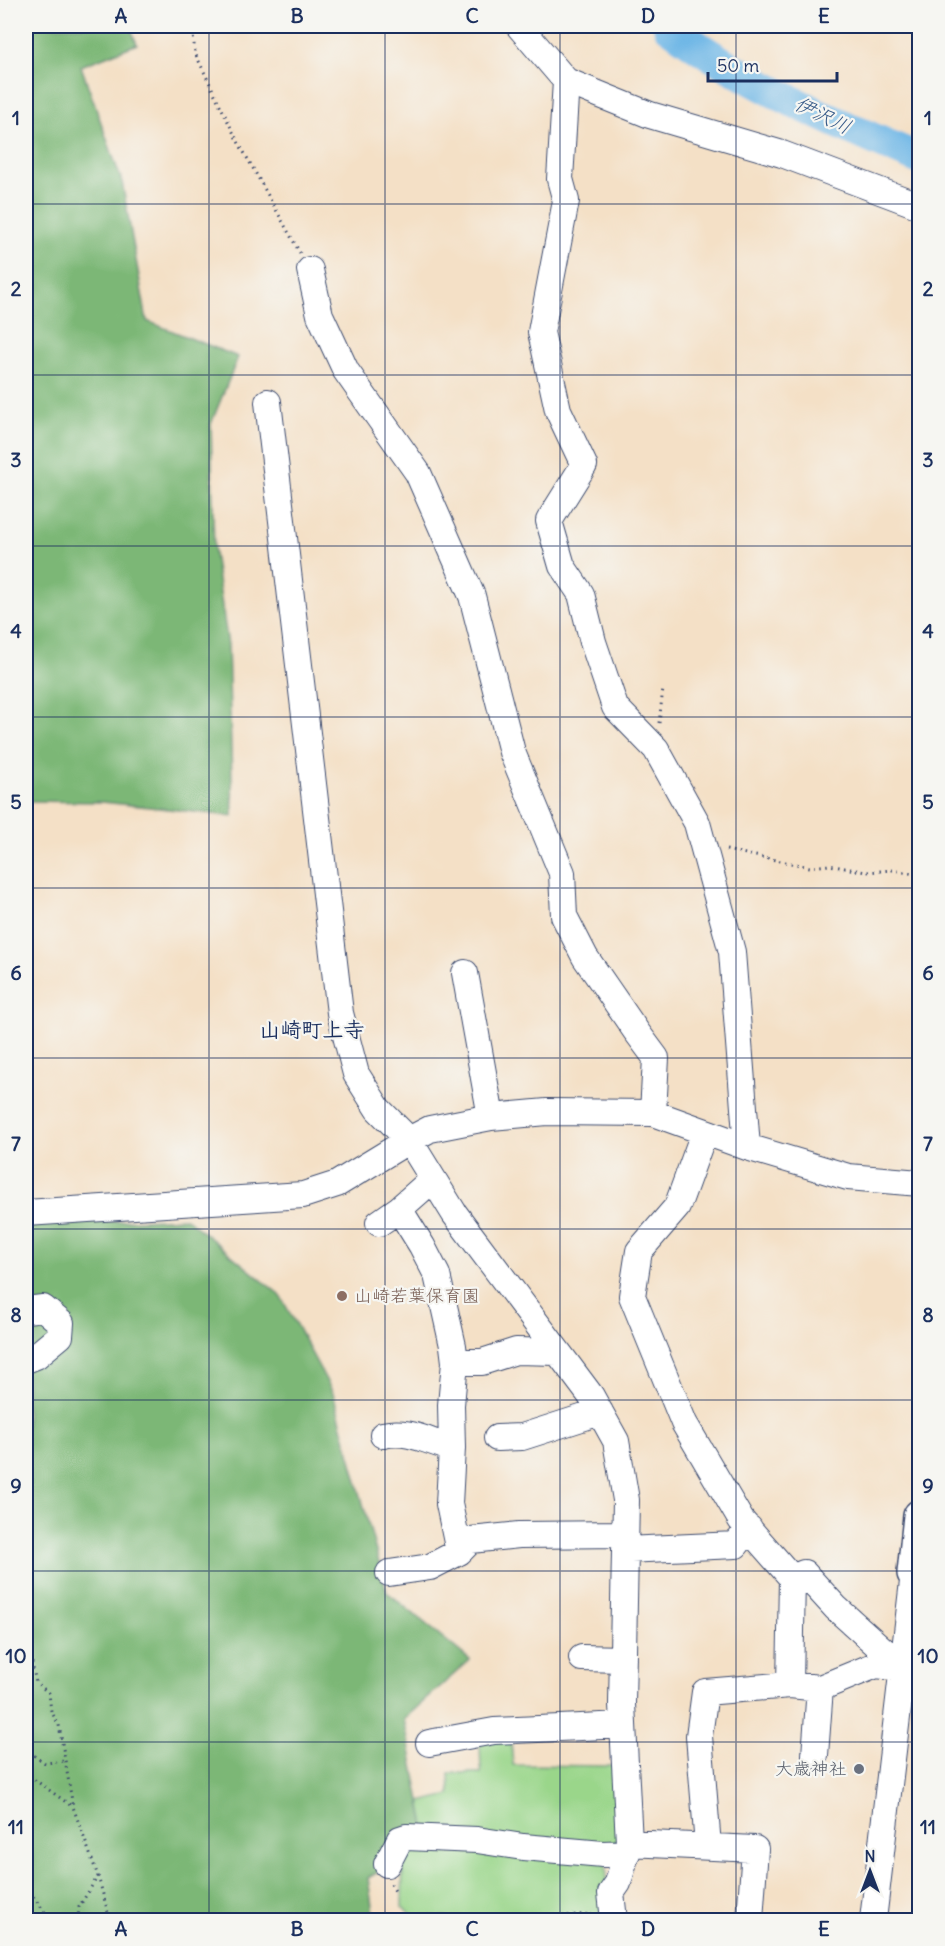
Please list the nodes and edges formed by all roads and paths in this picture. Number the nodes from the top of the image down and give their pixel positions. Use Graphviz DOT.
graph roads {
  1 [pos="192,26"];
  2 [pos="519,26"];
  3 [pos="566,81"];
  4 [pos="920,206"];
  5 [pos="310,270"];
  6 [pos="268,402"];
  7 [pos="663,689"];
  8 [pos="656,749"];
  9 [pos="703,847"];
  10 [pos="920,874"];
  11 [pos="465,973"];
  12 [pos="653,1113"];
  13 [pos="491,1117"];
  14 [pos="704,1133"];
  15 [pos="409,1140"];
  16 [pos="747,1147"];
  17 [pos="433,1179"];
  18 [pos="920,1183"];
  19 [pos="26,1213"];
  20 [pos="26,1310"];
  21 [pos="558,1353"];
  22 [pos="26,1360"];
  23 [pos="455,1362"];
  24 [pos="600,1412"];
  25 [pos="383,1434"];
  26 [pos="497,1438"];
  27 [pos="452,1448"];
  28 [pos="920,1516"];
  29 [pos="748,1528"];
  30 [pos="625,1542"];
  31 [pos="459,1552"];
  32 [pos="917,1573"];
  33 [pos="389,1574"];
  34 [pos="792,1578"];
  35 [pos="26,1632"];
  36 [pos="582,1658"];
  37 [pos="623,1659"];
  38 [pos="903,1668"];
  39 [pos="790,1685"];
  40 [pos="820,1688"];
  41 [pos="623,1725"];
  42 [pos="26,1741"];
  43 [pos="429,1743"];
  44 [pos="27,1752"];
  45 [pos="815,1755"];
  46 [pos="65,1761"];
  47 [pos="26,1771"];
  48 [pos="73,1807"];
  49 [pos="708,1846"];
  50 [pos="628,1848"];
  51 [pos="387,1864"];
  52 [pos="98,1876"];
  53 [pos="26,1887"];
  54 [pos="613,1917"];
  55 [pos="51,1920"];
  56 [pos="78,1920"];
  57 [pos="110,1920"];
  58 [pos="495,1920"];
  59 [pos="750,1920"];
  60 [pos="873,1920"];
  1 -- 5 [label="path"];
  2 -- 3 [label="street"];
  3 -- 4 [label="street"];
  3 -- 8 [label="street"];
  5 -- 12 [label="street"];
  6 -- 15 [label="street"];
  7 -- 8 [label="path"];
  8 -- 9 [label="street"];
  9 -- 10 [label="path"];
  9 -- 16 [label="street"];
  11 -- 13 [label="street"];
  12 -- 13 [label="street"];
  12 -- 14 [label="street"];
  13 -- 15 [label="street"];
  14 -- 16 [label="street"];
  14 -- 29 [label="street"];
  15 -- 17 [label="street"];
  15 -- 19 [label="street"];
  16 -- 18 [label="street"];
  17 -- 21 [label="street"];
  17 -- 23 [label="street"];
  20 -- 22 [label="street"];
  21 -- 23 [label="street"];
  21 -- 24 [label="street"];
  23 -- 27 [label="street"];
  24 -- 26 [label="street"];
  24 -- 30 [label="street"];
  25 -- 27 [label="street"];
  27 -- 31 [label="street"];
  28 -- 32 [label="main road"];
  29 -- 30 [label="street"];
  29 -- 34 [label="street"];
  30 -- 31 [label="street"];
  30 -- 37 [label="street"];
  31 -- 33 [label="street"];
  32 -- 38 [label="street"];
  34 -- 38 [label="street"];
  34 -- 39 [label="street"];
  35 -- 46 [label="path"];
  36 -- 37 [label="street"];
  37 -- 41 [label="street"];
  38 -- 40 [label="street"];
  38 -- 60 [label="street"];
  39 -- 40 [label="street"];
  39 -- 49 [label="street"];
  40 -- 45 [label="street"];
  41 -- 43 [label="street"];
  41 -- 50 [label="street"];
  42 -- 44 [label="path"];
  44 -- 46 [label="path"];
  46 -- 48 [label="path"];
  47 -- 48 [label="path"];
  48 -- 52 [label="path"];
  49 -- 50 [label="street"];
  49 -- 59 [label="street"];
  50 -- 51 [label="street"];
  50 -- 54 [label="street"];
  52 -- 56 [label="path"];
  52 -- 57 [label="path"];
  53 -- 55 [label="path"];
  54 -- 58 [label="path"];
}
